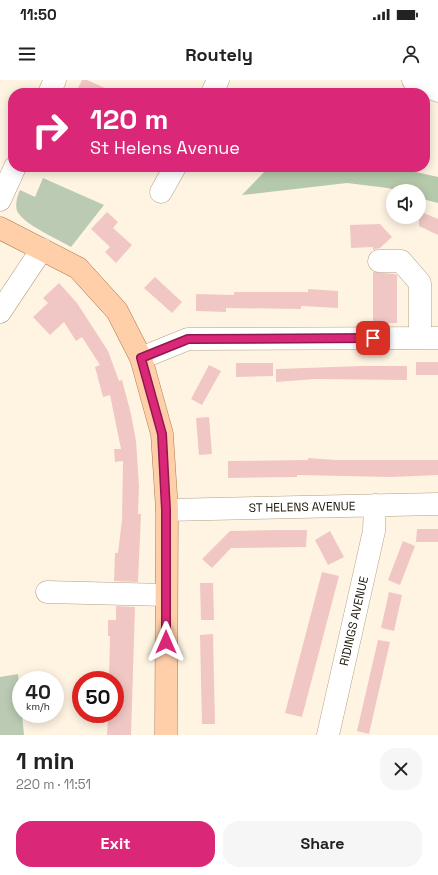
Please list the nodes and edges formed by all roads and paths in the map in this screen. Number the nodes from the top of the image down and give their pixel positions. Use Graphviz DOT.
graph roads {
  1 [pos="413,80"];
  2 [pos="438,91"];
  3 [pos="13,172"];
  4 [pos="172,172"];
  5 [pos="161,192"];
  6 [pos="0,200"];
  7 [pos="0,228"];
  8 [pos="42,249"];
  9 [pos="379,261"];
  10 [pos="0,312"];
  11 [pos="429,338"];
  12 [pos="141,358"];
  13 [pos="438,504"];
  14 [pos="375,506"];
  15 [pos="166,510"];
  16 [pos="48,592"];
  17 [pos="166,595"];
  18 [pos="166,735"];
  19 [pos="328,735"];
  1 -- 2 [label="street"];
  3 -- 6 [label="street"];
  4 -- 5 [label="street"];
  7 -- 8 [label="main road"];
  8 -- 10 [label="street"];
  8 -- 12 [label="main road"];
  9 -- 11 [label="street"];
  11 -- 12 [label="street"];
  12 -- 15 [label="main road"];
  13 -- 14 [label="street, ST HELENS AVENUE"];
  14 -- 15 [label="street, ST HELENS AVENUE"];
  14 -- 19 [label="street, RIDINGS AVENUE"];
  15 -- 17 [label="main road"];
  16 -- 17 [label="street"];
  17 -- 18 [label="main road"];
}
